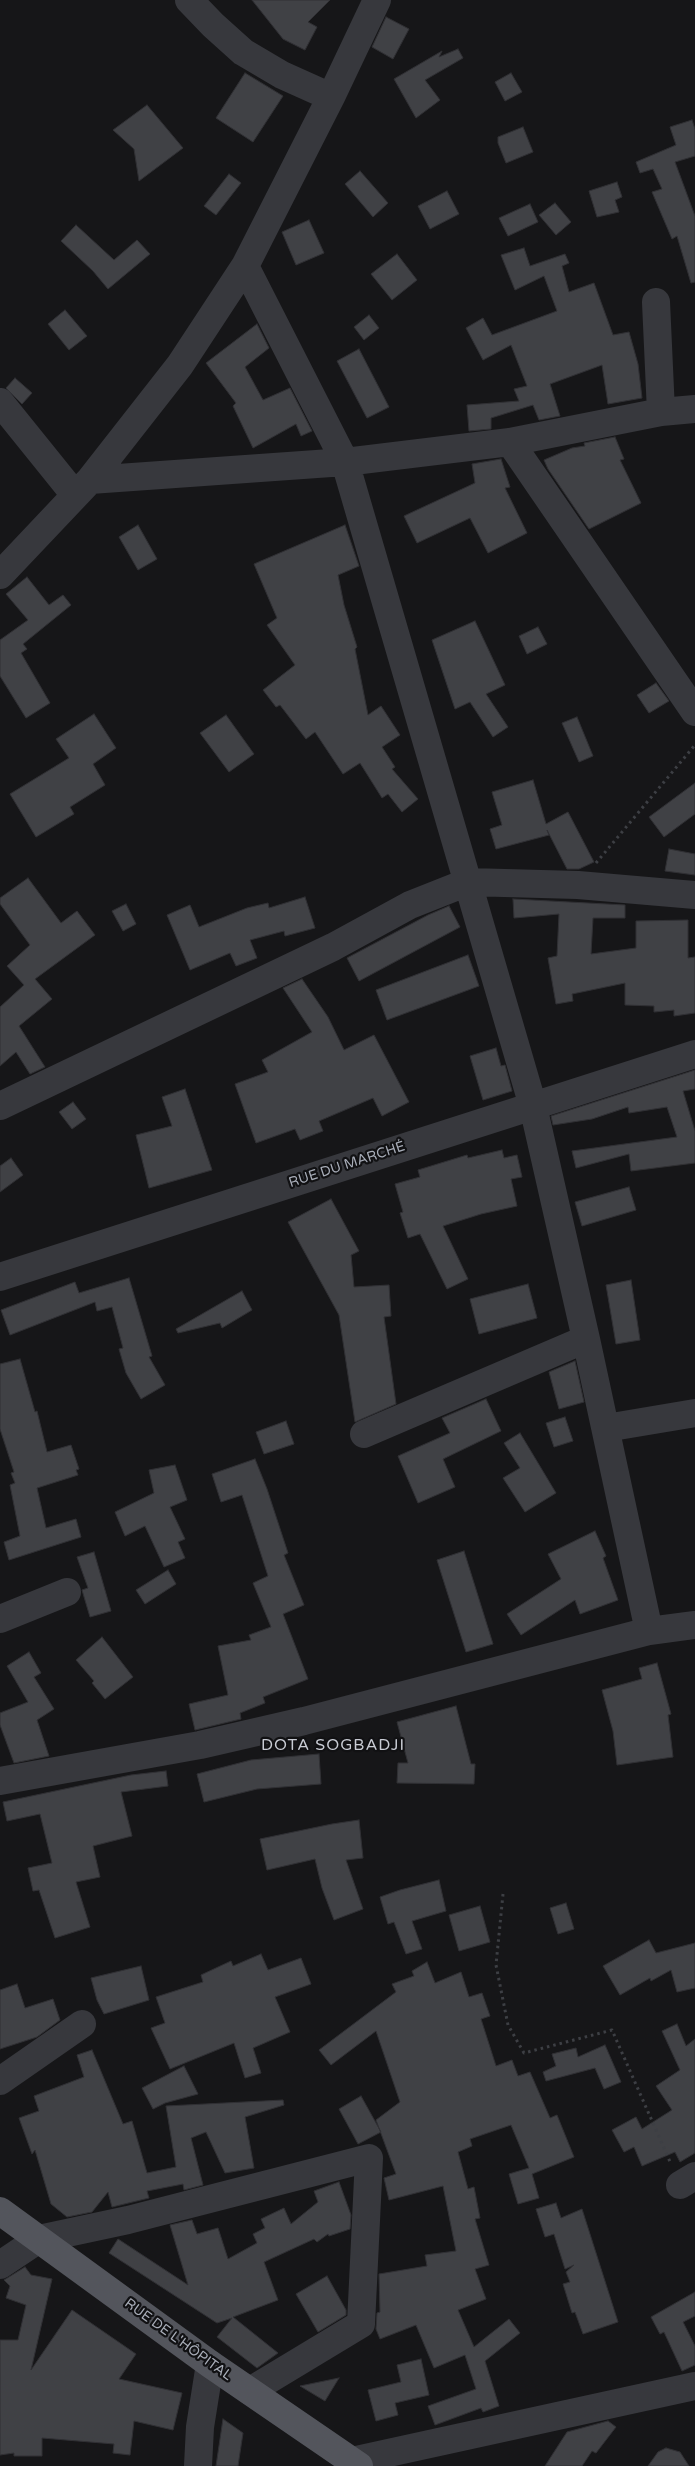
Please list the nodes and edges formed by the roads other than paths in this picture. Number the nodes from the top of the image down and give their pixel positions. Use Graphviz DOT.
graph roads {
  1 [pos="189,0"];
  2 [pos="378,0"];
  3 [pos="332,96"];
  4 [pos="245,266"];
  5 [pos="656,302"];
  6 [pos="0,402"];
  7 [pos="695,409"];
  8 [pos="661,412"];
  9 [pos="510,442"];
  10 [pos="345,462"];
  11 [pos="83,488"];
  12 [pos="0,574"];
  13 [pos="695,712"];
  14 [pos="468,882"];
  15 [pos="695,895"];
  16 [pos="695,1054"];
  17 [pos="0,1106"];
  18 [pos="533,1106"];
  19 [pos="0,1277"];
  20 [pos="586,1339"];
  21 [pos="695,1413"];
  22 [pos="606,1428"];
  23 [pos="364,1434"];
  24 [pos="67,1592"];
  25 [pos="0,1619"];
  26 [pos="695,1625"];
  27 [pos="649,1631"];
  28 [pos="0,1781"];
  29 [pos="82,2024"];
  30 [pos="0,2081"];
  31 [pos="0,2211"];
  32 [pos="39,2239"];
  33 [pos="0,2265"];
  34 [pos="210,2364"];
  35 [pos="695,2386"];
  36 [pos="250,2391"];
  37 [pos="356,2463"];
  38 [pos="198,2466"];
  1 -- 3 [label="street"];
  2 -- 3 [label="street"];
  3 -- 4 [label="street"];
  4 -- 10 [label="street"];
  4 -- 11 [label="street"];
  5 -- 8 [label="street"];
  6 -- 11 [label="street"];
  7 -- 8 [label="street"];
  8 -- 9 [label="street"];
  9 -- 10 [label="street"];
  9 -- 13 [label="street"];
  10 -- 11 [label="street"];
  10 -- 14 [label="street"];
  11 -- 12 [label="street"];
  14 -- 15 [label="street"];
  14 -- 17 [label="street"];
  14 -- 18 [label="street"];
  16 -- 18 [label="street, RUE DU MARCHÉ"];
  18 -- 19 [label="street, RUE DU MARCHÉ"];
  18 -- 20 [label="street"];
  20 -- 22 [label="street"];
  20 -- 23 [label="street"];
  21 -- 22 [label="street"];
  22 -- 27 [label="street"];
  24 -- 25 [label="street"];
  26 -- 27 [label="street"];
  27 -- 28 [label="street"];
  29 -- 30 [label="street"];
  31 -- 32 [label="main road, RUE DE L'HÔPITAL"];
  32 -- 33 [label="street"];
  32 -- 34 [label="main road, RUE DE L'HÔPITAL"];
  32 -- 36 [label="street"];
  34 -- 36 [label="main road, RUE DE L'HÔPITAL"];
  34 -- 38 [label="street"];
  35 -- 37 [label="street"];
  36 -- 37 [label="main road, RUE DE L'HÔPITAL"];
}
